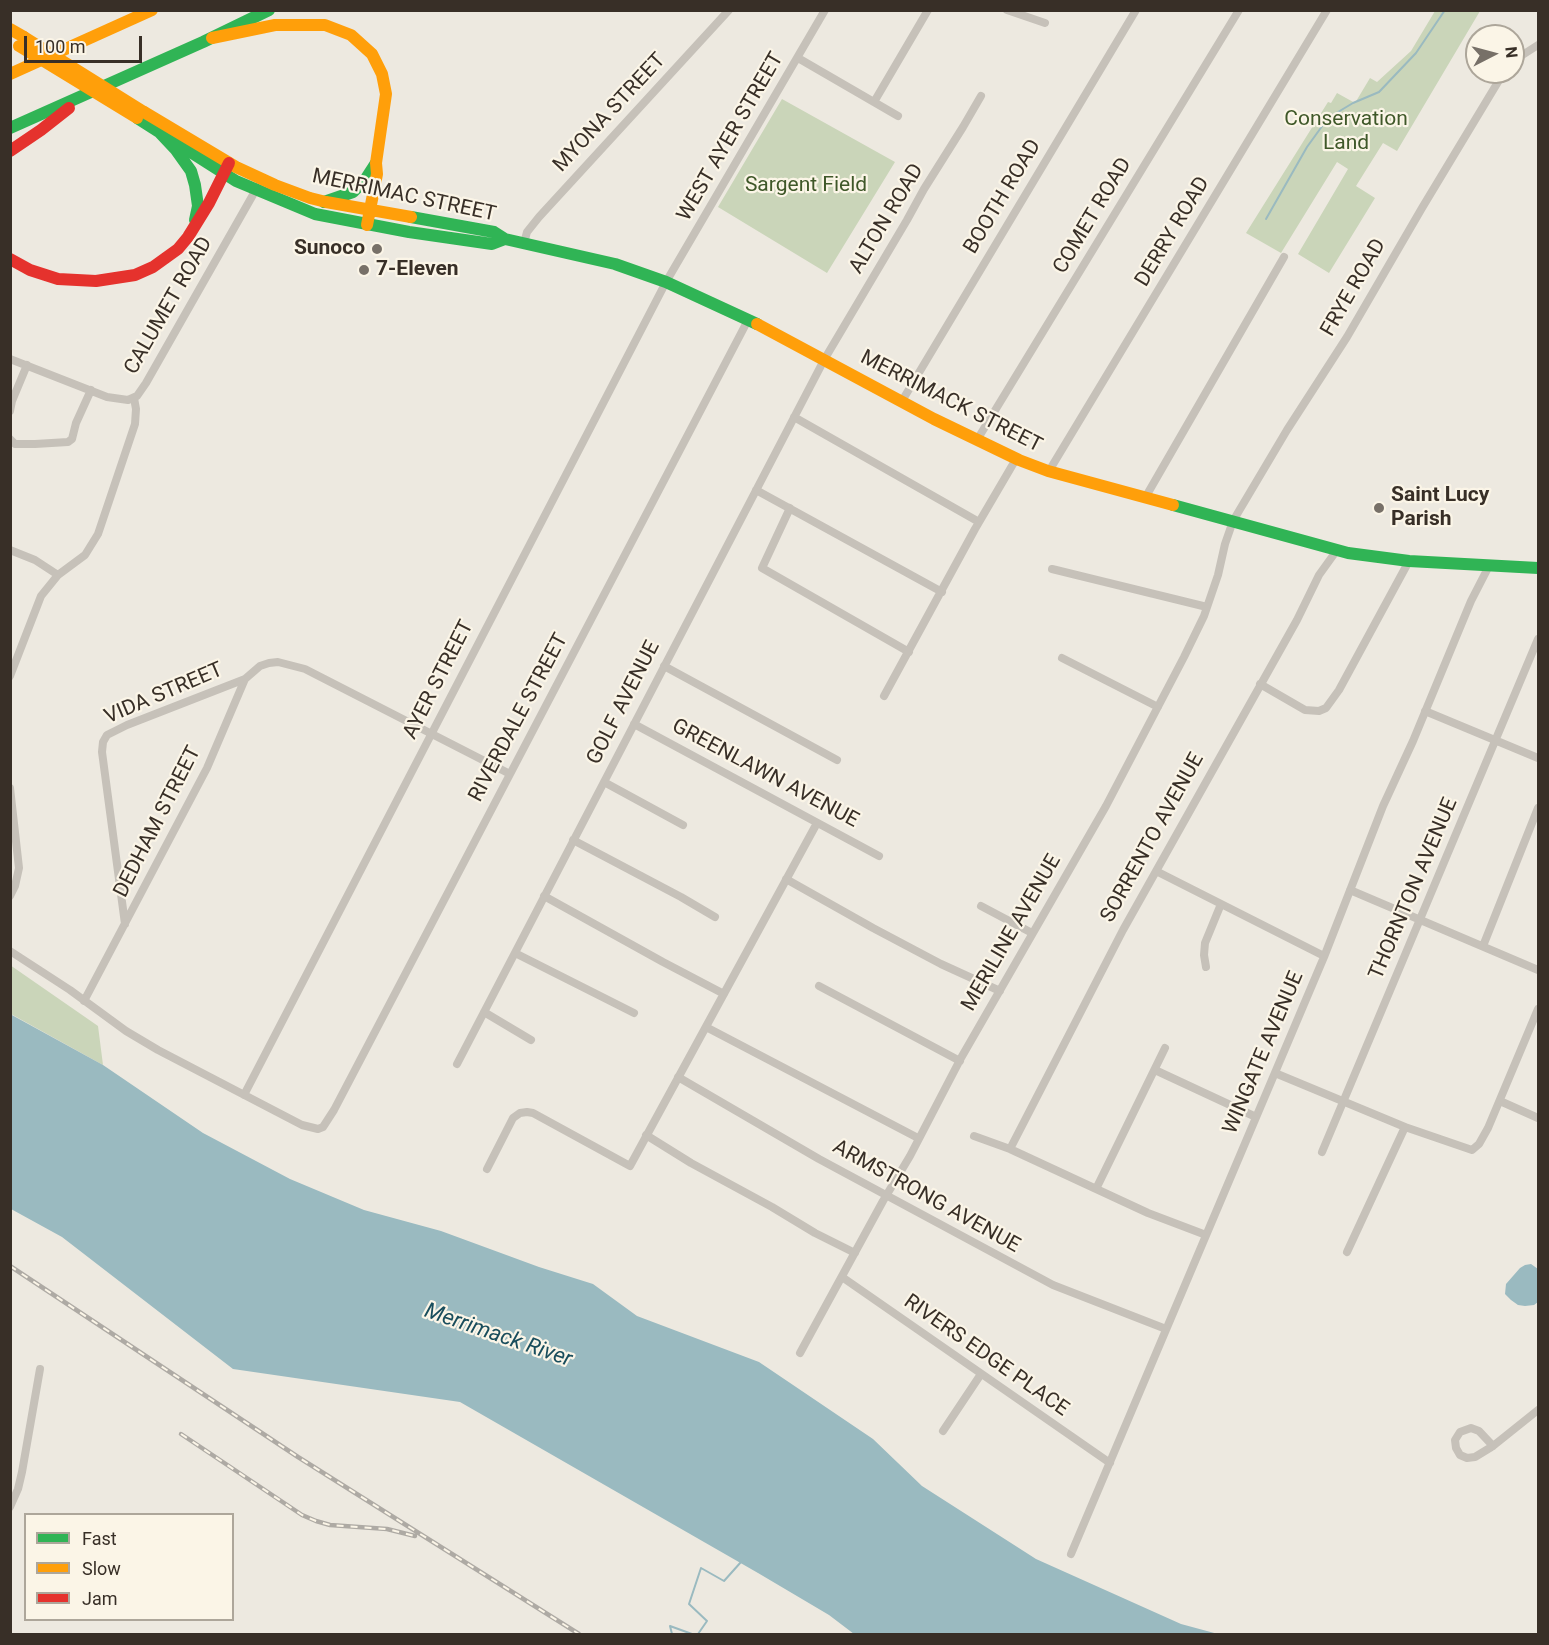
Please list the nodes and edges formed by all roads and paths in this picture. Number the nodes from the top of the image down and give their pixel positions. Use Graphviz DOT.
graph roads {
  1 [pos="152,10"];
  2 [pos="269,10"];
  3 [pos="729,10"];
  4 [pos="825,10"];
  5 [pos="928,10"];
  6 [pos="1007,10"];
  7 [pos="1136,10"];
  8 [pos="1239,10"];
  9 [pos="1327,10"];
  10 [pos="1045,23"];
  11 [pos="10,28"];
  12 [pos="212,38"];
  13 [pos="18,41"];
  14 [pos="1539,45"];
  15 [pos="1525,54"];
  16 [pos="798,58"];
  17 [pos="10,74"];
  18 [pos="1497,84"];
  19 [pos="86,95"];
  20 [pos="981,96"];
  21 [pos="874,102"];
  22 [pos="140,115"];
  23 [pos="898,116"];
  24 [pos="10,128"];
  25 [pos="160,133"];
  26 [pos="10,151"];
  27 [pos="376,163"];
  28 [pos="226,169"];
  29 [pos="262,179"];
  30 [pos="255,190"];
  31 [pos="324,202"];
  32 [pos="370,210"];
  33 [pos="367,225"];
  34 [pos="193,227"];
  35 [pos="505,239"];
  36 [pos="524,243"];
  37 [pos="1284,257"];
  38 [pos="10,259"];
  39 [pos="666,282"];
  40 [pos="748,320"];
  41 [pos="10,358"];
  42 [pos="824,360"];
  43 [pos="27,365"];
  44 [pos="91,390"];
  45 [pos="134,398"];
  46 [pos="902,401"];
  47 [pos="10,411"];
  48 [pos="794,417"];
  49 [pos="10,439"];
  50 [pos="977,440"];
  51 [pos="1016,459"];
  52 [pos="1049,471"];
  53 [pos="756,490"];
  54 [pos="1144,498"];
  55 [pos="790,508"];
  56 [pos="1233,521"];
  57 [pos="979,522"];
  58 [pos="10,550"];
  59 [pos="1337,550"];
  60 [pos="1409,561"];
  61 [pos="1489,566"];
  62 [pos="1539,568"];
  63 [pos="1053,569"];
  64 [pos="58,575"];
  65 [pos="942,592"];
  66 [pos="1207,607"];
  67 [pos="1539,639"];
  68 [pos="909,652"];
  69 [pos="1062,658"];
  70 [pos="664,666"];
  71 [pos="10,676"];
  72 [pos="245,679"];
  73 [pos="1260,684"];
  74 [pos="884,696"];
  75 [pos="1158,707"];
  76 [pos="1425,711"];
  77 [pos="634,724"];
  78 [pos="432,734"];
  79 [pos="1496,740"];
  80 [pos="1539,758"];
  81 [pos="837,760"];
  82 [pos="510,774"];
  83 [pos="604,782"];
  84 [pos="10,788"];
  85 [pos="1539,808"];
  86 [pos="817,823"];
  87 [pos="683,825"];
  88 [pos="13,834"];
  89 [pos="573,840"];
  90 [pos="879,856"];
  91 [pos="1156,871"];
  92 [pos="786,879"];
  93 [pos="1350,890"];
  94 [pos="10,896"];
  95 [pos="544,896"];
  96 [pos="1221,904"];
  97 [pos="981,906"];
  98 [pos="715,917"];
  99 [pos="1420,920"];
  100 [pos="125,924"];
  101 [pos="1032,933"];
  102 [pos="1483,946"];
  103 [pos="10,951"];
  104 [pos="515,953"];
  105 [pos="1324,956"];
  106 [pos="1206,967"];
  107 [pos="1539,970"];
  108 [pos="819,986"];
  109 [pos="1000,991"];
  110 [pos="724,994"];
  111 [pos="84,1001"];
  112 [pos="1539,1009"];
  113 [pos="484,1012"];
  114 [pos="634,1013"];
  115 [pos="706,1027"];
  116 [pos="531,1040"];
  117 [pos="1165,1048"];
  118 [pos="960,1061"];
  119 [pos="457,1064"];
  120 [pos="1155,1070"];
  121 [pos="1275,1072"];
  122 [pos="678,1077"];
  123 [pos="244,1095"];
  124 [pos="1344,1101"];
  125 [pos="1500,1101"];
  126 [pos="1256,1117"];
  127 [pos="1539,1118"];
  128 [pos="1405,1127"];
  129 [pos="646,1136"];
  130 [pos="974,1137"];
  131 [pos="918,1138"];
  132 [pos="1010,1149"];
  133 [pos="1323,1152"];
  134 [pos="487,1169"];
  135 [pos="1096,1189"];
  136 [pos="887,1194"];
  137 [pos="1206,1235"];
  138 [pos="1347,1252"];
  139 [pos="855,1254"];
  140 [pos="842,1277"];
  141 [pos="1167,1329"];
  142 [pos="800,1353"];
  143 [pos="40,1369"];
  144 [pos="981,1374"];
  145 [pos="1539,1410"];
  146 [pos="943,1431"];
  147 [pos="1493,1446"];
  148 [pos="1110,1463"];
  149 [pos="10,1507"];
  150 [pos="1071,1554"];
  1 -- 17 [label="main road"];
  2 -- 12 [label="main road"];
  3 -- 36 [label="street, MYONA STREET"];
  4 -- 16 [label="street, WEST AYER STREET"];
  5 -- 21 [label="street"];
  6 -- 10 [label="street"];
  7 -- 46 [label="street, BOOTH ROAD"];
  8 -- 50 [label="street, COMET ROAD"];
  9 -- 52 [label="street, DERRY ROAD"];
  11 -- 13 [label="main road, MERRIMAC STREET"];
  12 -- 19 [label="main road"];
  12 -- 27 [label="main road"];
  13 -- 22 [label="main road, MERRIMAC STREET, bridge"];
  14 -- 15 [label="street"];
  16 -- 21 [label="street"];
  16 -- 39 [label="street, WEST AYER STREET"];
  18 -- 56 [label="street, FRYE ROAD"];
  19 -- 24 [label="main road"];
  19 -- 26 [label="main road"];
  20 -- 42 [label="street, ALTON ROAD"];
  21 -- 23 [label="street"];
  22 -- 25 [label="main road, MERRIMAC STREET"];
  22 -- 28 [label="main road, MERRIMAC STREET"];
  25 -- 28 [label="main road, MERRIMAC STREET"];
  25 -- 34 [label="main road"];
  27 -- 31 [label="main road"];
  27 -- 32 [label="main road"];
  28 -- 29 [label="main road, MERRIMAC STREET"];
  28 -- 30 [label="main road, MERRIMAC STREET"];
  28 -- 34 [label="main road"];
  29 -- 30 [label="street, CALUMET ROAD"];
  29 -- 31 [label="main road, MERRIMAC STREET"];
  30 -- 33 [label="main road, MERRIMAC STREET"];
  30 -- 45 [label="street, CALUMET ROAD"];
  31 -- 32 [label="main road, MERRIMAC STREET"];
  32 -- 33 [label="main road"];
  32 -- 35 [label="main road, MERRIMAC STREET"];
  33 -- 35 [label="main road, MERRIMAC STREET"];
  34 -- 38 [label="main road"];
  35 -- 36 [label="main road, MERRIMACK STREET"];
  36 -- 39 [label="main road, MERRIMACK STREET"];
  37 -- 54 [label="street"];
  39 -- 40 [label="main road, MERRIMACK STREET"];
  39 -- 78 [label="street, AYER STREET"];
  40 -- 42 [label="main road, MERRIMACK STREET"];
  40 -- 82 [label="street, RIVERDALE STREET"];
  41 -- 43 [label="street, CALUMET ROAD"];
  42 -- 46 [label="main road, MERRIMACK STREET"];
  42 -- 48 [label="street, GOLF AVENUE"];
  43 -- 44 [label="street, CALUMET ROAD"];
  43 -- 47 [label="street"];
  44 -- 45 [label="street, CALUMET ROAD"];
  44 -- 49 [label="street"];
  45 -- 64 [label="street"];
  46 -- 50 [label="main road, MERRIMACK STREET"];
  48 -- 53 [label="street, GOLF AVENUE"];
  48 -- 57 [label="street"];
  50 -- 51 [label="main road, MERRIMACK STREET"];
  51 -- 52 [label="main road, MERRIMACK STREET"];
  51 -- 57 [label="street"];
  52 -- 54 [label="main road, MERRIMACK STREET"];
  53 -- 55 [label="street"];
  53 -- 70 [label="street, GOLF AVENUE"];
  54 -- 56 [label="main road, MERRIMACK STREET"];
  55 -- 65 [label="street"];
  55 -- 68 [label="street"];
  56 -- 59 [label="main road, MERRIMACK STREET"];
  56 -- 66 [label="street, MERILINE AVENUE"];
  57 -- 65 [label="street"];
  58 -- 64 [label="street"];
  59 -- 60 [label="main road, MERRIMACK STREET"];
  59 -- 73 [label="street, SORRENTO AVENUE"];
  60 -- 61 [label="main road, MERRIMACK STREET"];
  60 -- 73 [label="street"];
  61 -- 62 [label="main road, MERRIMACK STREET"];
  61 -- 76 [label="street, WINGATE AVENUE"];
  63 -- 66 [label="street"];
  64 -- 71 [label="street"];
  65 -- 68 [label="street"];
  66 -- 75 [label="street, MERILINE AVENUE"];
  67 -- 79 [label="street, THORNTON AVENUE"];
  68 -- 74 [label="street"];
  69 -- 75 [label="street"];
  70 -- 77 [label="street, GOLF AVENUE"];
  70 -- 81 [label="street"];
  72 -- 78 [label="street, DEDHAM STREET"];
  72 -- 100 [label="street, DEDHAM STREET"];
  72 -- 100 [label="street, VIDA STREET"];
  73 -- 91 [label="street, SORRENTO AVENUE"];
  75 -- 101 [label="street, MERILINE AVENUE"];
  76 -- 79 [label="street"];
  76 -- 93 [label="street, WINGATE AVENUE"];
  77 -- 83 [label="street, GOLF AVENUE"];
  77 -- 86 [label="street, GREENLAWN AVENUE"];
  78 -- 82 [label="street"];
  78 -- 123 [label="street, AYER STREET"];
  79 -- 80 [label="street"];
  79 -- 99 [label="street, THORNTON AVENUE"];
  82 -- 123 [label="street, RIVERDALE STREET"];
  83 -- 87 [label="street"];
  83 -- 89 [label="street, GOLF AVENUE"];
  84 -- 88 [label="street"];
  85 -- 102 [label="street"];
  86 -- 90 [label="street, GREENLAWN AVENUE"];
  86 -- 92 [label="street"];
  88 -- 94 [label="street"];
  89 -- 95 [label="street, GOLF AVENUE"];
  89 -- 98 [label="street"];
  91 -- 96 [label="street"];
  91 -- 132 [label="street, SORRENTO AVENUE"];
  92 -- 109 [label="street"];
  92 -- 110 [label="street"];
  93 -- 99 [label="street"];
  93 -- 105 [label="street, WINGATE AVENUE"];
  95 -- 104 [label="street, GOLF AVENUE"];
  95 -- 110 [label="street"];
  96 -- 105 [label="street"];
  96 -- 106 [label="street"];
  97 -- 101 [label="street"];
  99 -- 102 [label="street"];
  99 -- 124 [label="street, THORNTON AVENUE"];
  100 -- 111 [label="street, DEDHAM STREET"];
  101 -- 109 [label="street, MERILINE AVENUE"];
  102 -- 107 [label="street"];
  103 -- 111 [label="street"];
  104 -- 113 [label="street, GOLF AVENUE"];
  104 -- 114 [label="street"];
  105 -- 121 [label="street, WINGATE AVENUE"];
  108 -- 118 [label="street"];
  109 -- 118 [label="street, MERILINE AVENUE"];
  110 -- 115 [label="street"];
  111 -- 123 [label="street"];
  112 -- 125 [label="street"];
  113 -- 116 [label="street"];
  113 -- 119 [label="street, GOLF AVENUE"];
  115 -- 122 [label="street"];
  115 -- 131 [label="street"];
  117 -- 120 [label="street"];
  118 -- 131 [label="street, MERILINE AVENUE"];
  120 -- 126 [label="street"];
  120 -- 135 [label="street"];
  121 -- 124 [label="street"];
  121 -- 126 [label="street, WINGATE AVENUE"];
  122 -- 129 [label="street"];
  122 -- 136 [label="street, ARMSTRONG AVENUE"];
  124 -- 128 [label="street"];
  124 -- 133 [label="street, THORNTON AVENUE"];
  125 -- 127 [label="street"];
  125 -- 128 [label="street"];
  126 -- 137 [label="street, WINGATE AVENUE"];
  128 -- 138 [label="street"];
  129 -- 134 [label="street"];
  129 -- 139 [label="street"];
  130 -- 132 [label="street"];
  131 -- 136 [label="street, MERILINE AVENUE"];
  132 -- 135 [label="street"];
  135 -- 137 [label="street"];
  136 -- 139 [label="street, MERILINE AVENUE"];
  136 -- 141 [label="street, ARMSTRONG AVENUE"];
  137 -- 141 [label="street, WINGATE AVENUE"];
  139 -- 140 [label="street, MERILINE AVENUE"];
  140 -- 142 [label="street, MERILINE AVENUE"];
  140 -- 144 [label="street, RIVERS EDGE PLACE"];
  141 -- 148 [label="street, WINGATE AVENUE"];
  143 -- 149 [label="street"];
  144 -- 146 [label="street"];
  144 -- 148 [label="street, RIVERS EDGE PLACE"];
  145 -- 147 [label="street"];
  147 -- 147 [label="street"];
  148 -- 150 [label="street, WINGATE AVENUE"];
}
